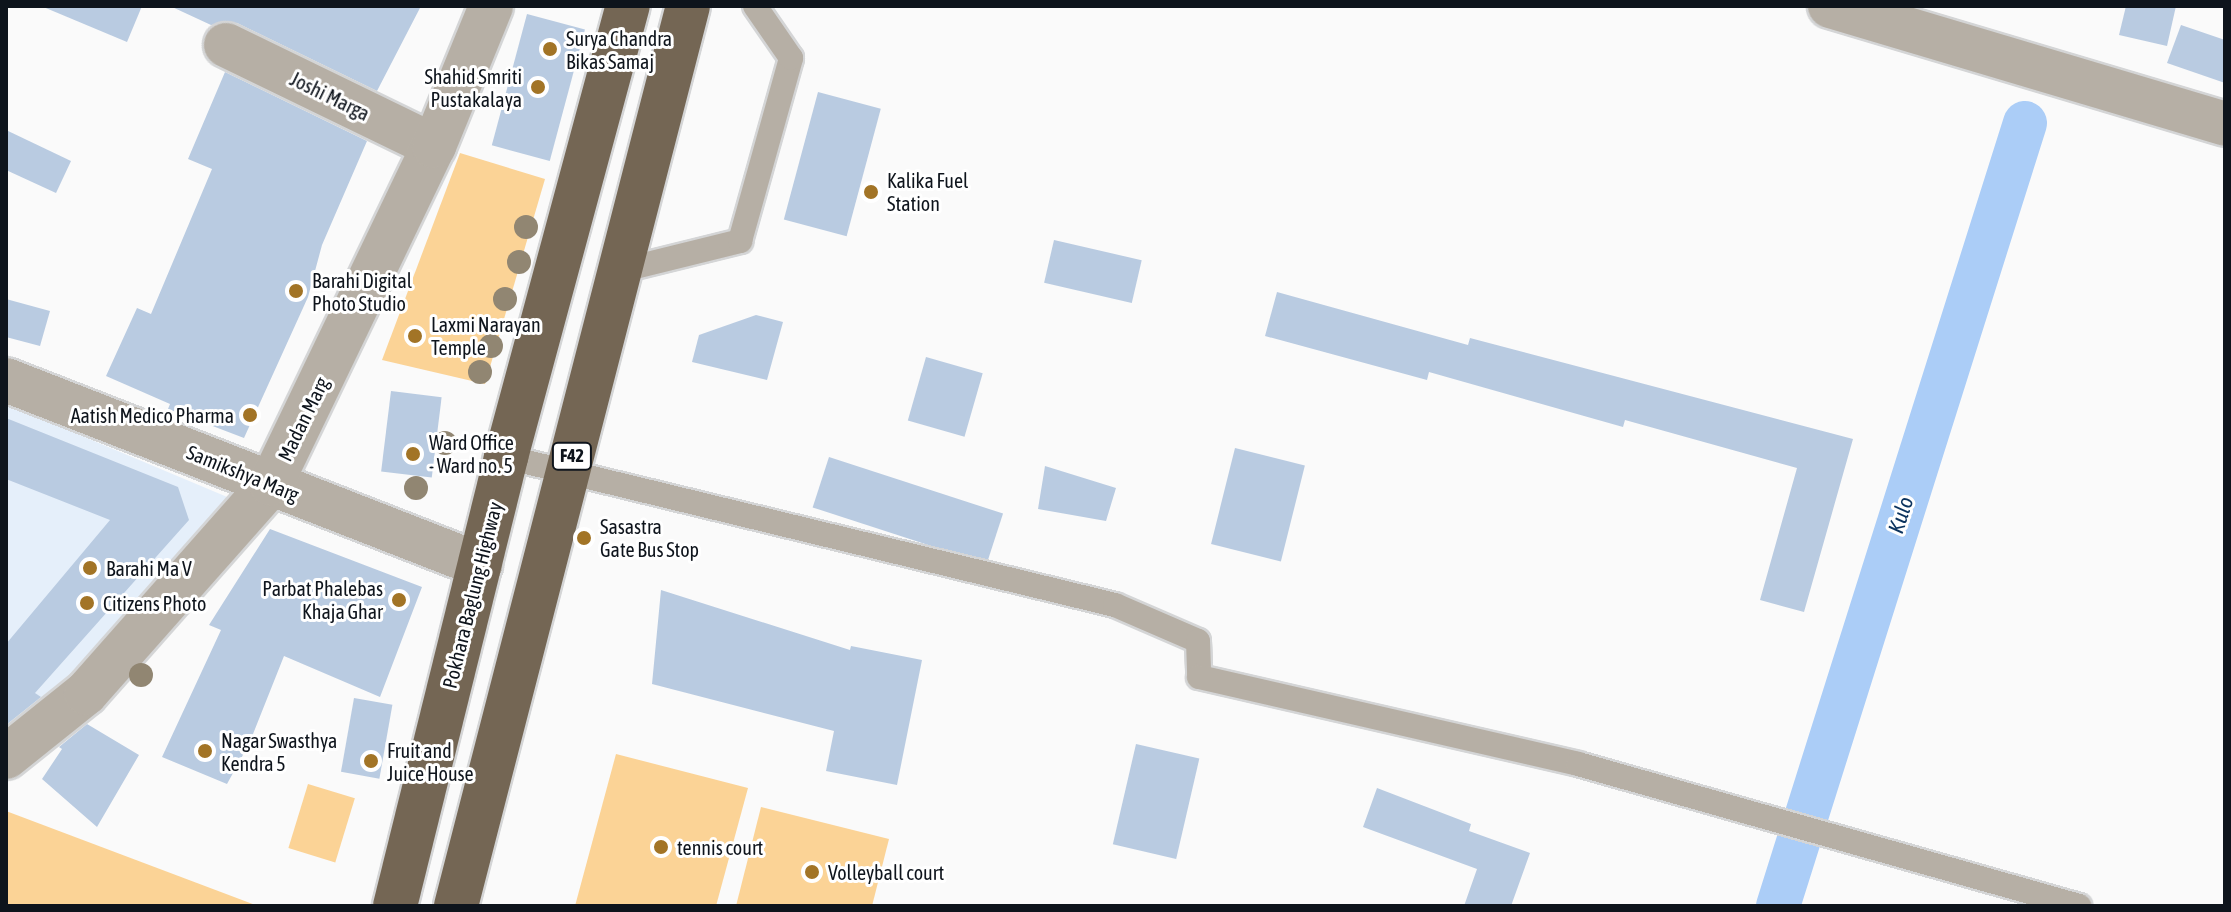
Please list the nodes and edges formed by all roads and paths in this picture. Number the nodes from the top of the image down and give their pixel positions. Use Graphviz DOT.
graph roads {
  1 [pos="491,6"];
  2 [pos="628,6"];
  3 [pos="688,6"];
  4 [pos="755,6"];
  5 [pos="1830,6"];
  6 [pos="226,45"];
  7 [pos="2225,124"];
  8 [pos="434,146"];
  9 [pos="623,270"];
  10 [pos="6,380"];
  11 [pos="506,457"];
  12 [pos="567,473"];
  13 [pos="271,484"];
  14 [pos="480,565"];
  15 [pos="6,757"];
  16 [pos="395,906"];
  17 [pos="456,906"];
  18 [pos="2079,906"];
  1 -- 8 [label="street, Madan Marg"];
  2 -- 11 [label="highway, Pokhara Baglung Highway"];
  3 -- 9 [label="highway, F42"];
  4 -- 9 [label="lane"];
  5 -- 7 [label="street"];
  6 -- 8 [label="street, Joshi Marga"];
  8 -- 13 [label="street, Madan Marg"];
  9 -- 12 [label="highway, F42"];
  10 -- 13 [label="street, Samikshya Marg"];
  11 -- 12 [label="lane"];
  11 -- 14 [label="highway, Pokhara Baglung Highway"];
  12 -- 17 [label="highway, F42"];
  12 -- 18 [label="lane"];
  13 -- 14 [label="street, Samikshya Marg"];
  13 -- 15 [label="street, Madan Marg"];
  14 -- 16 [label="highway, Pokhara Baglung Highway"];
}
